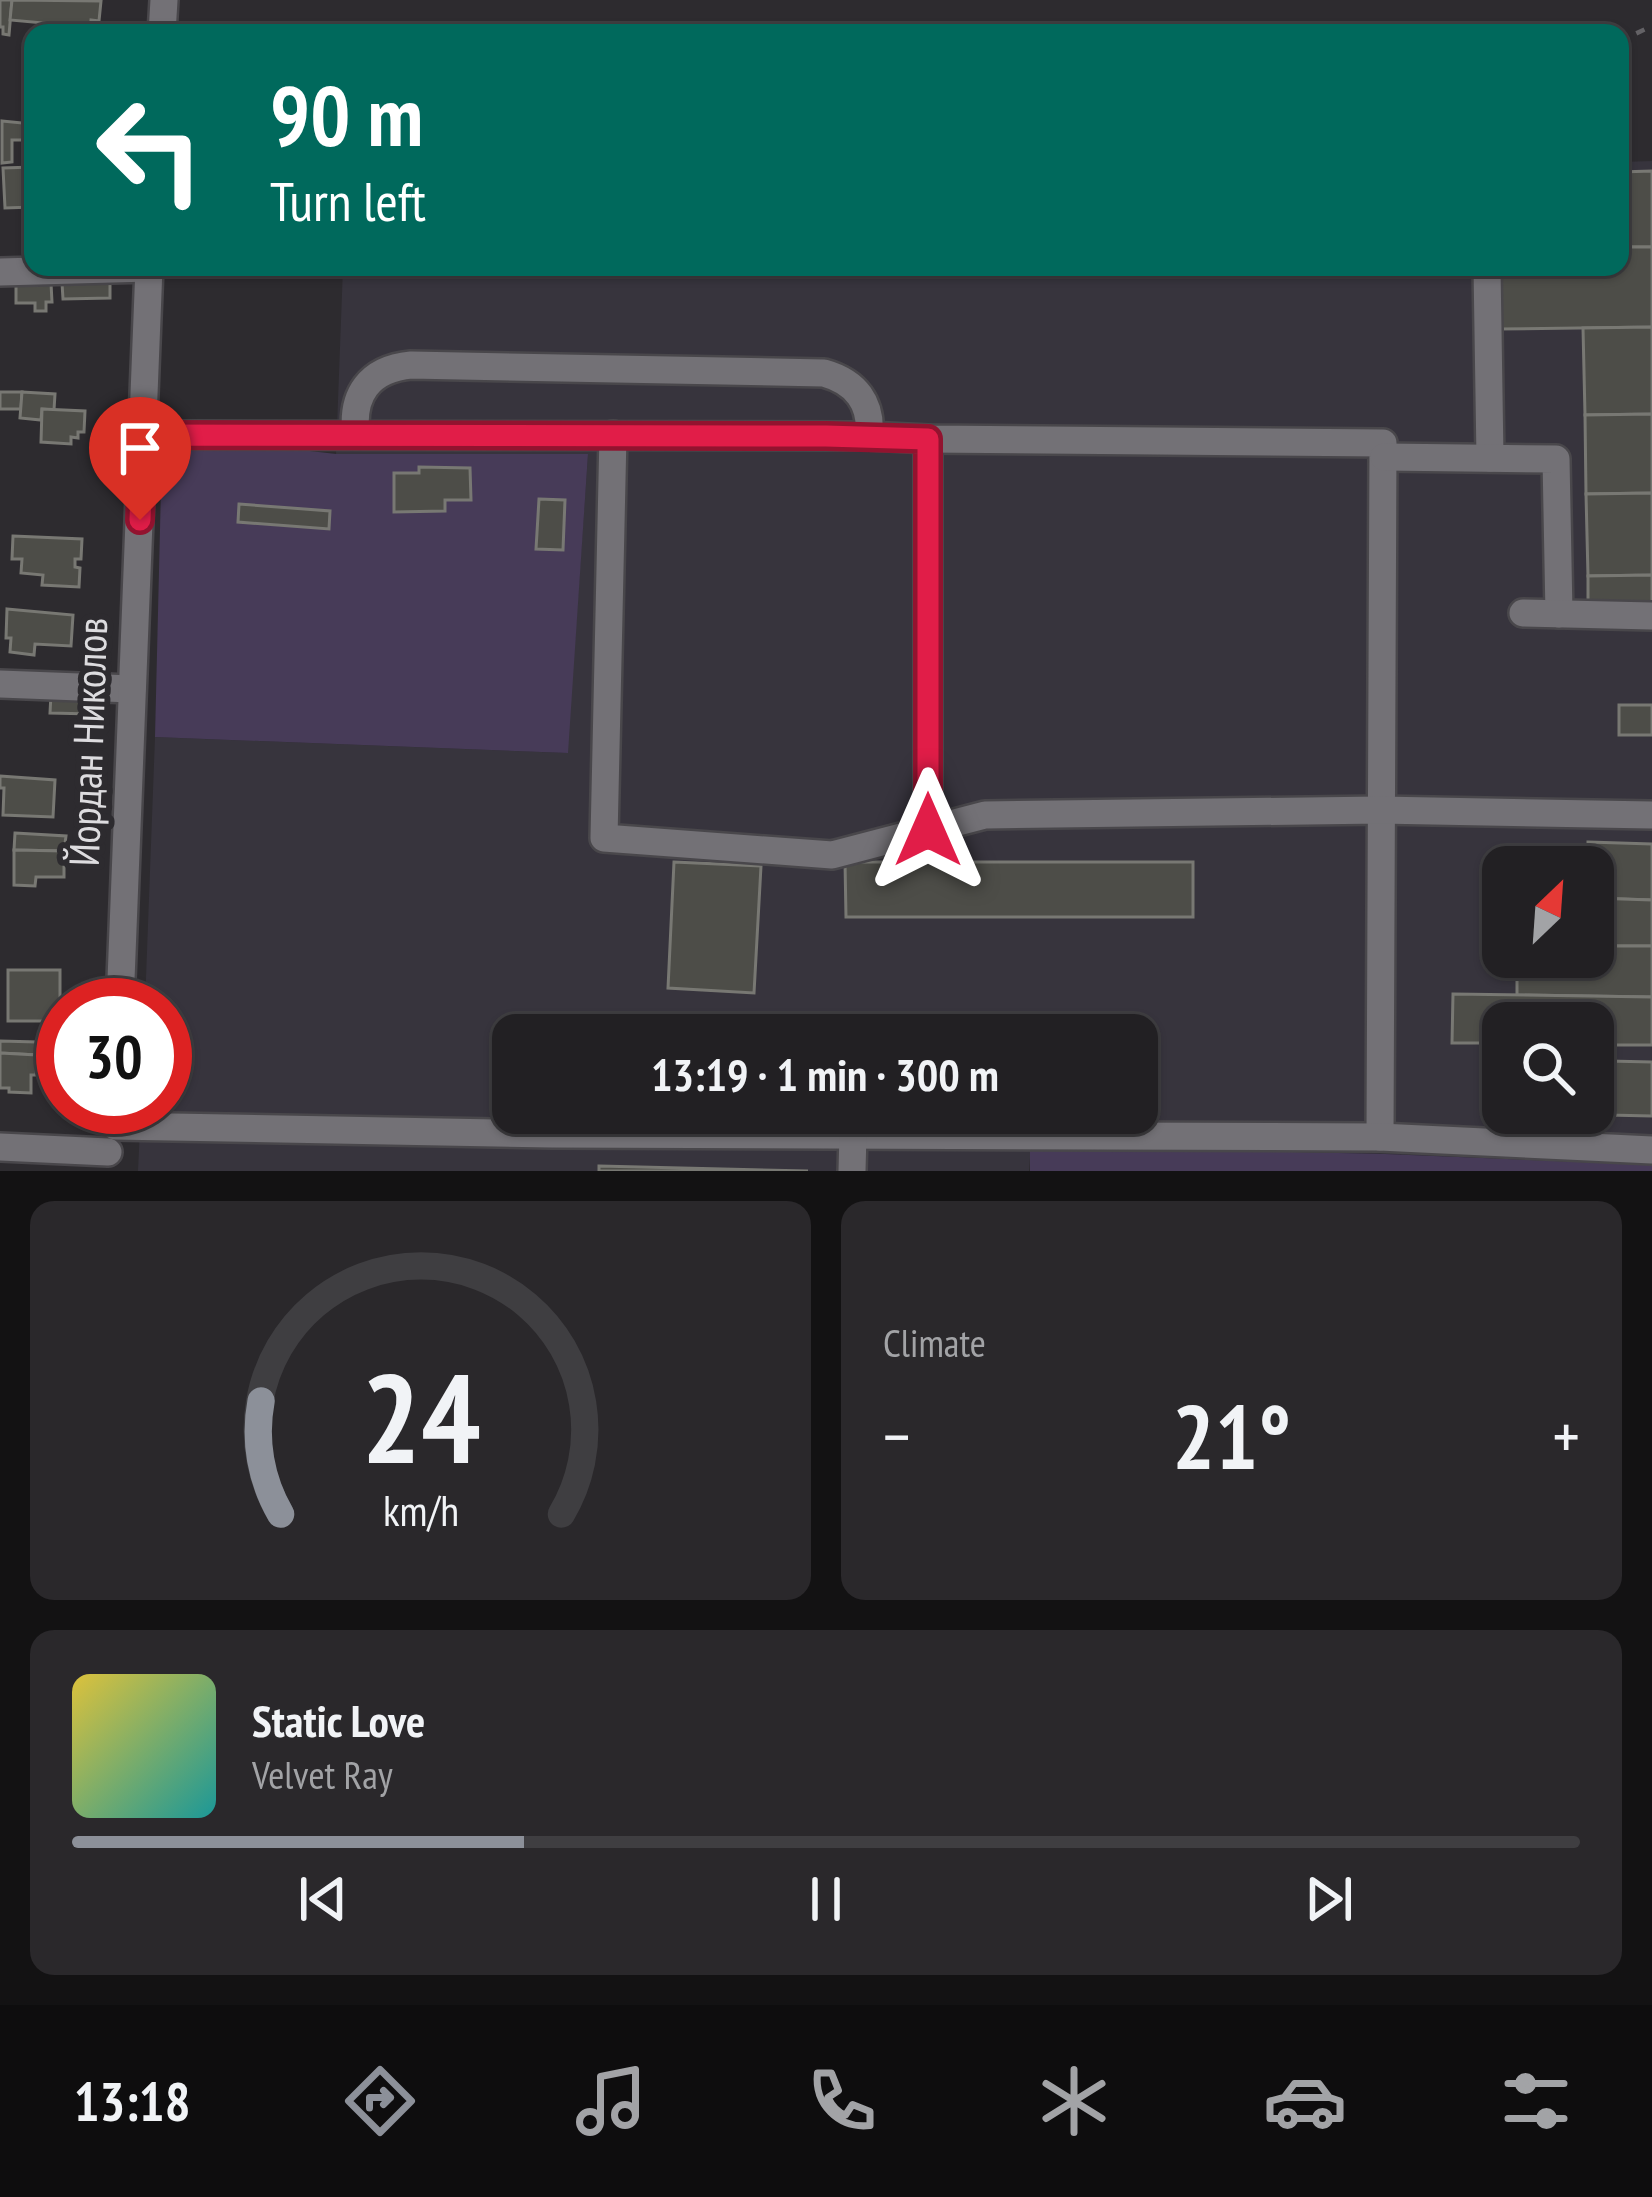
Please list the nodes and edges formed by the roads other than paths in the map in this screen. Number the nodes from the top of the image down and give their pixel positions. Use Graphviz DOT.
graph roads {
  1 [pos="148,276"];
  2 [pos="1487,276"];
  3 [pos="143,435"];
  4 [pos="356,435"];
  5 [pos="613,435"];
  6 [pos="869,436"];
  7 [pos="928,439"];
  8 [pos="1384,457"];
  9 [pos="1490,458"];
  10 [pos="1523,613"];
  11 [pos="1559,614"];
  12 [pos="1652,616"];
  13 [pos="0,684"];
  14 [pos="133,688"];
  15 [pos="1380,810"];
  16 [pos="1652,815"];
  17 [pos="928,830"];
  18 [pos="121,978"];
  19 [pos="552,1134"];
  20 [pos="853,1134"];
  21 [pos="1380,1137"];
  22 [pos="111,1139"];
  23 [pos="0,1147"];
  24 [pos="1652,1150"];
  25 [pos="852,1171"];
  1 -- 3 [label="street, Йордан Николов"];
  2 -- 9 [label="street"];
  3 -- 4 [label="street"];
  3 -- 14 [label="street, Йордан Николов"];
  4 -- 5 [label="street"];
  4 -- 6 [label="street"];
  5 -- 6 [label="street"];
  5 -- 17 [label="street"];
  6 -- 7 [label="street"];
  7 -- 8 [label="street"];
  7 -- 17 [label="street"];
  8 -- 9 [label="street"];
  8 -- 15 [label="street"];
  9 -- 11 [label="street"];
  10 -- 11 [label="street"];
  11 -- 12 [label="street"];
  13 -- 14 [label="street"];
  14 -- 18 [label="street, Йордан Николов"];
  15 -- 16 [label="street"];
  15 -- 17 [label="street"];
  15 -- 21 [label="street"];
  19 -- 22 [label="street"];
  20 -- 21 [label="street"];
  20 -- 25 [label="street"];
  21 -- 24 [label="street"];
  22 -- 23 [label="street"];
}
